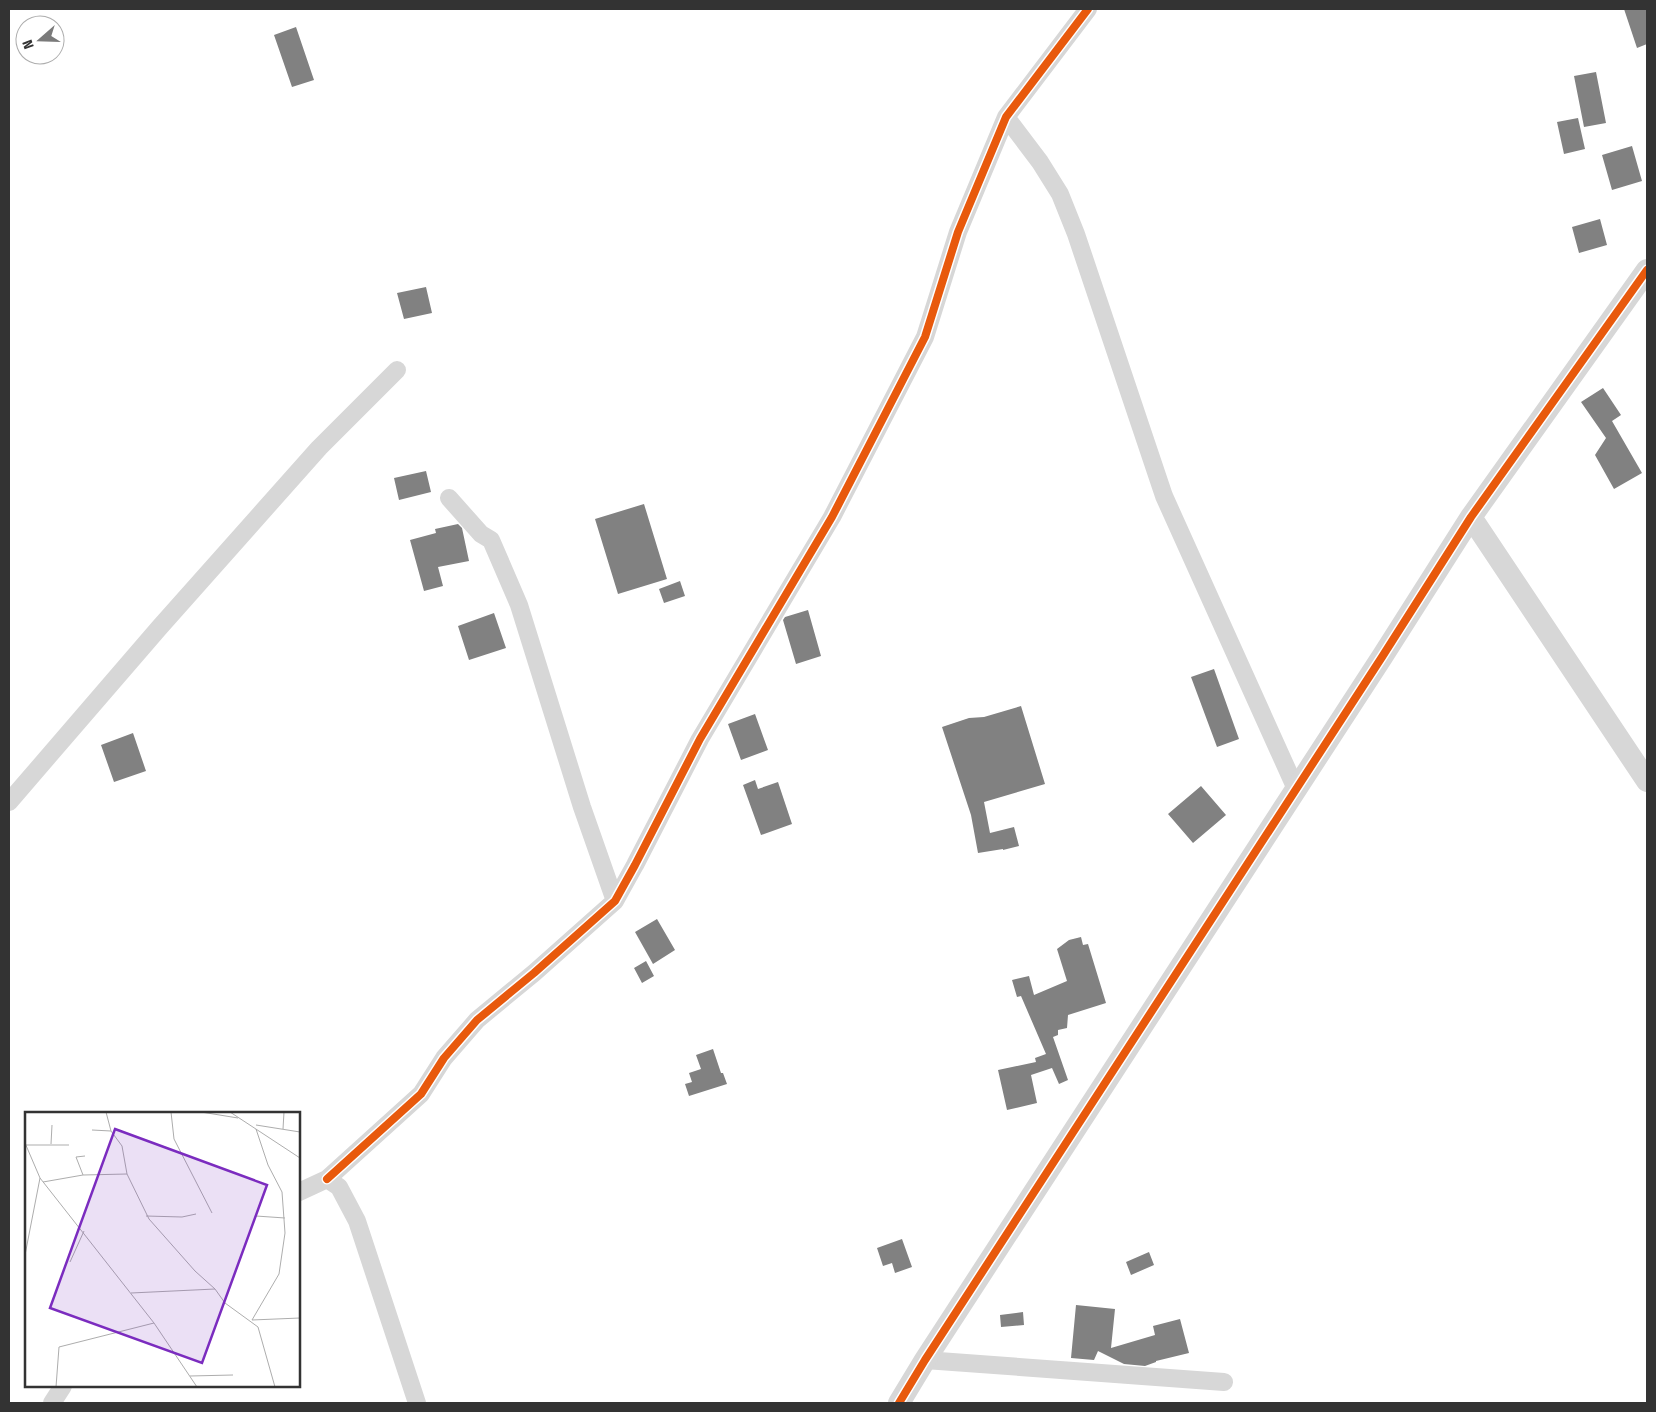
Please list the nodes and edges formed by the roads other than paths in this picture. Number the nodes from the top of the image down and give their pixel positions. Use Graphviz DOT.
graph roads {
  1 [pos="1088,9"];
  2 [pos="1006,117"];
  3 [pos="1647,270"];
  4 [pos="397,370"];
  5 [pos="449,498"];
  6 [pos="1471,517"];
  7 [pos="1647,781"];
  8 [pos="1296,789"];
  9 [pos="9,802"];
  10 [pos="614,901"];
  11 [pos="327,1179"];
  12 [pos="300,1192"];
  13 [pos="925,1360"];
  14 [pos="1224,1382"];
  15 [pos="62,1387"];
  16 [pos="52,1403"];
  17 [pos="417,1403"];
  18 [pos="900,1403"];
  1 -- 2 [label="street"];
  2 -- 8 [label="street"];
  2 -- 10 [label="street"];
  3 -- 6 [label="street"];
  4 -- 9 [label="street"];
  5 -- 10 [label="street"];
  6 -- 7 [label="street"];
  6 -- 8 [label="street"];
  8 -- 13 [label="street"];
  10 -- 11 [label="street"];
  11 -- 12 [label="street"];
  11 -- 17 [label="street"];
  13 -- 14 [label="street"];
  13 -- 18 [label="street"];
  15 -- 16 [label="street"];
}
